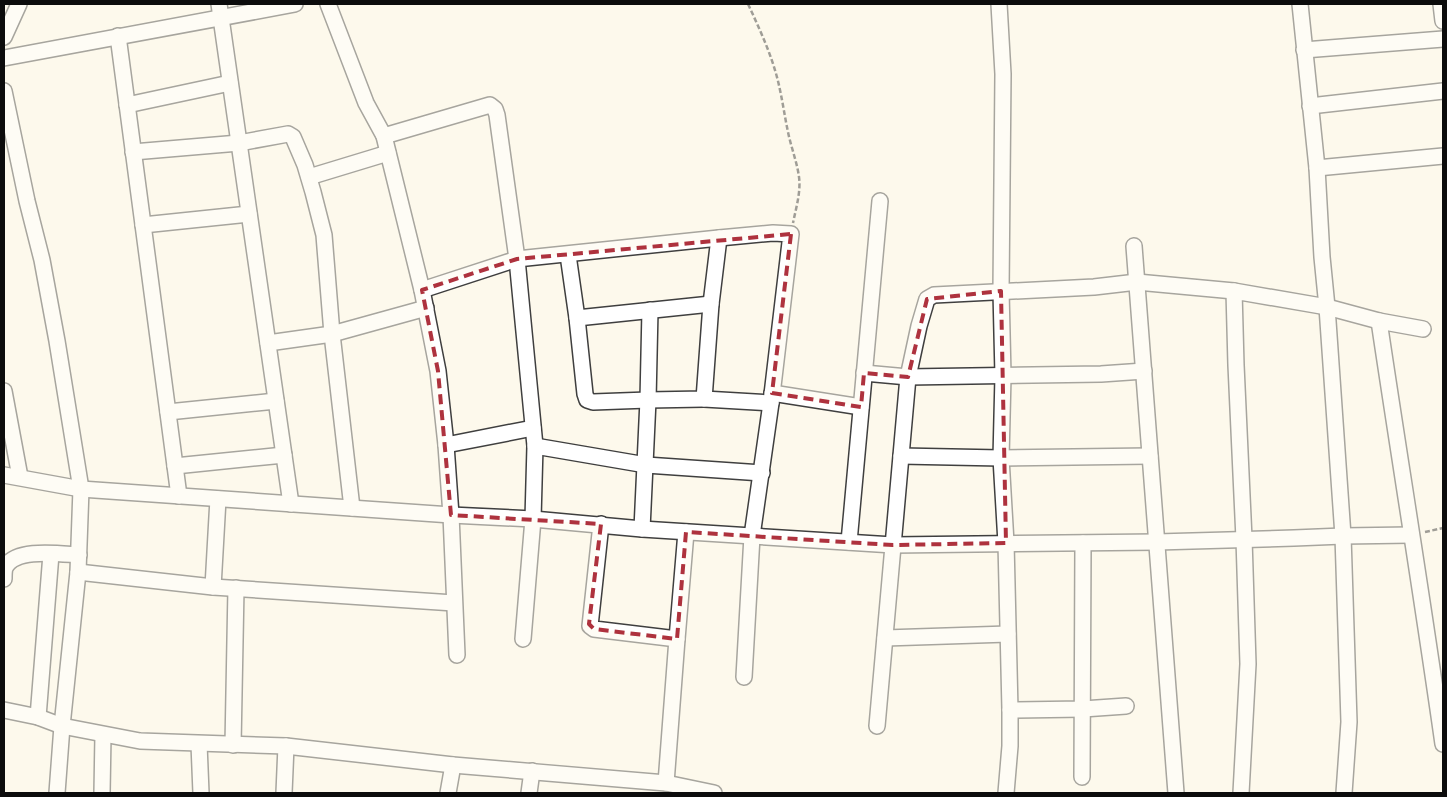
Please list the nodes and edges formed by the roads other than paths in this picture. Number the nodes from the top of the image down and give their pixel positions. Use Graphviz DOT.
graph roads {
  1 [pos="19,4"];
  2 [pos="295,4"];
  3 [pos="328,4"];
  4 [pos="998,4"];
  5 [pos="1300,4"];
  6 [pos="1441,4"];
  7 [pos="220,10"];
  8 [pos="1443,21"];
  9 [pos="118,36"];
  10 [pos="4,37"];
  11 [pos="1443,39"];
  12 [pos="1304,50"];
  13 [pos="4,58"];
  14 [pos="230,83"];
  15 [pos="4,91"];
  16 [pos="1443,91"];
  17 [pos="127,105"];
  18 [pos="1310,106"];
  19 [pos="384,136"];
  20 [pos="239,143"];
  21 [pos="133,152"];
  22 [pos="388,153"];
  23 [pos="1443,156"];
  24 [pos="1317,168"];
  25 [pos="309,177"];
  26 [pos="880,201"];
  27 [pos="249,214"];
  28 [pos="143,225"];
  29 [pos="719,238"];
  30 [pos="1134,246"];
  31 [pos="568,255"];
  32 [pos="517,259"];
  33 [pos="1137,282"];
  34 [pos="422,290"];
  35 [pos="1001,291"];
  36 [pos="1234,292"];
  37 [pos="710,304"];
  38 [pos="1327,307"];
  39 [pos="426,308"];
  40 [pos="650,310"];
  41 [pos="577,318"];
  42 [pos="1379,321"];
  43 [pos="1424,329"];
  44 [pos="332,334"];
  45 [pos="268,343"];
  46 [pos="1144,371"];
  47 [pos="864,373"];
  48 [pos="1003,376"];
  49 [pos="908,377"];
  50 [pos="4,391"];
  51 [pos="772,398"];
  52 [pos="648,400"];
  53 [pos="704,400"];
  54 [pos="276,401"];
  55 [pos="861,407"];
  56 [pos="168,412"];
  57 [pos="533,428"];
  58 [pos="446,445"];
  59 [pos="535,446"];
  60 [pos="284,455"];
  61 [pos="901,456"];
  62 [pos="1150,456"];
  63 [pos="1001,458"];
  64 [pos="646,465"];
  65 [pos="175,466"];
  66 [pos="762,473"];
  67 [pos="4,475"];
  68 [pos="20,477"];
  69 [pos="81,489"];
  70 [pos="179,496"];
  71 [pos="218,499"];
  72 [pos="291,504"];
  73 [pos="352,508"];
  74 [pos="451,516"];
  75 [pos="533,519"];
  76 [pos="600,524"];
  77 [pos="642,529"];
  78 [pos="686,532"];
  79 [pos="1411,535"];
  80 [pos="752,536"];
  81 [pos="1343,536"];
  82 [pos="1244,539"];
  83 [pos="848,542"];
  84 [pos="1157,542"];
  85 [pos="1006,543"];
  86 [pos="1083,543"];
  87 [pos="893,545"];
  88 [pos="51,554"];
  89 [pos="79,554"];
  90 [pos="78,572"];
  91 [pos="4,579"];
  92 [pos="213,587"];
  93 [pos="236,588"];
  94 [pos="454,603"];
  95 [pos="1008,634"];
  96 [pos="885,638"];
  97 [pos="677,639"];
  98 [pos="524,640"];
  99 [pos="456,655"];
  100 [pos="744,678"];
  101 [pos="1126,706"];
  102 [pos="1083,709"];
  103 [pos="4,710"];
  104 [pos="1010,710"];
  105 [pos="38,717"];
  106 [pos="62,726"];
  107 [pos="877,726"];
  108 [pos="103,735"];
  109 [pos="199,744"];
  110 [pos="1443,744"];
  111 [pos="233,745"];
  112 [pos="286,746"];
  113 [pos="453,765"];
  114 [pos="532,771"];
  115 [pos="1082,777"];
  116 [pos="666,783"];
  117 [pos="692,791"];
  118 [pos="57,793"];
  119 [pos="102,793"];
  120 [pos="202,793"];
  121 [pos="284,793"];
  122 [pos="448,793"];
  123 [pos="529,793"];
  124 [pos="714,793"];
  125 [pos="1006,793"];
  126 [pos="1176,793"];
  127 [pos="1241,793"];
  128 [pos="1344,793"];
  1 -- 10 [label="street"];
  2 -- 7 [label="street"];
  3 -- 19 [label="street"];
  4 -- 35 [label="street"];
  5 -- 12 [label="street"];
  6 -- 8 [label="street"];
  7 -- 9 [label="street"];
  7 -- 14 [label="street"];
  9 -- 13 [label="street"];
  9 -- 17 [label="street"];
  11 -- 12 [label="street"];
  12 -- 18 [label="street"];
  14 -- 17 [label="street"];
  14 -- 20 [label="street"];
  15 -- 69 [label="street"];
  16 -- 18 [label="street"];
  17 -- 21 [label="street"];
  18 -- 24 [label="street"];
  19 -- 22 [label="street"];
  19 -- 32 [label="street"];
  20 -- 21 [label="street"];
  20 -- 25 [label="street"];
  20 -- 27 [label="street"];
  21 -- 28 [label="street"];
  22 -- 25 [label="street"];
  22 -- 34 [label="street"];
  23 -- 24 [label="street"];
  24 -- 38 [label="street"];
  25 -- 44 [label="street"];
  26 -- 47 [label="street"];
  27 -- 28 [label="street"];
  27 -- 45 [label="street"];
  28 -- 56 [label="street"];
  29 -- 31 [label="street"];
  29 -- 37 [label="street"];
  29 -- 51 [label="street"];
  30 -- 33 [label="street"];
  31 -- 32 [label="street"];
  31 -- 41 [label="street"];
  32 -- 34 [label="street"];
  32 -- 57 [label="street"];
  33 -- 35 [label="street"];
  33 -- 36 [label="street"];
  33 -- 46 [label="street"];
  34 -- 39 [label="street"];
  35 -- 48 [label="street"];
  35 -- 49 [label="street"];
  36 -- 38 [label="street"];
  36 -- 82 [label="street"];
  37 -- 40 [label="street"];
  37 -- 53 [label="street"];
  38 -- 42 [label="street"];
  38 -- 81 [label="street"];
  39 -- 44 [label="street"];
  39 -- 58 [label="street"];
  40 -- 41 [label="street"];
  40 -- 52 [label="street"];
  41 -- 52 [label="street"];
  42 -- 43 [label="street"];
  42 -- 79 [label="street"];
  44 -- 45 [label="street"];
  44 -- 73 [label="street"];
  45 -- 54 [label="street"];
  46 -- 48 [label="street"];
  46 -- 62 [label="street"];
  47 -- 49 [label="street"];
  47 -- 55 [label="street"];
  48 -- 49 [label="street"];
  48 -- 63 [label="street"];
  49 -- 61 [label="street"];
  50 -- 68 [label="street"];
  51 -- 53 [label="street"];
  51 -- 55 [label="street"];
  51 -- 66 [label="street"];
  52 -- 53 [label="street"];
  52 -- 64 [label="street"];
  54 -- 56 [label="street"];
  54 -- 60 [label="street"];
  55 -- 83 [label="street"];
  56 -- 65 [label="street"];
  57 -- 58 [label="street"];
  57 -- 59 [label="street"];
  58 -- 74 [label="street"];
  59 -- 64 [label="street"];
  59 -- 75 [label="street"];
  60 -- 65 [label="street"];
  60 -- 72 [label="street"];
  61 -- 63 [label="street"];
  61 -- 87 [label="street"];
  62 -- 63 [label="street"];
  62 -- 84 [label="street"];
  63 -- 85 [label="street"];
  64 -- 66 [label="street"];
  64 -- 77 [label="street"];
  65 -- 70 [label="street"];
  66 -- 80 [label="street"];
  67 -- 68 [label="street"];
  68 -- 69 [label="street"];
  69 -- 70 [label="street"];
  69 -- 89 [label="street"];
  70 -- 71 [label="street"];
  71 -- 72 [label="street"];
  71 -- 92 [label="street"];
  72 -- 73 [label="street"];
  73 -- 74 [label="street"];
  74 -- 75 [label="street"];
  74 -- 94 [label="street"];
  75 -- 76 [label="street"];
  75 -- 98 [label="street"];
  76 -- 77 [label="street"];
  76 -- 97 [label="street"];
  77 -- 78 [label="street"];
  78 -- 80 [label="street"];
  78 -- 97 [label="street"];
  79 -- 81 [label="street"];
  79 -- 110 [label="street"];
  80 -- 83 [label="street"];
  80 -- 100 [label="street"];
  81 -- 82 [label="street"];
  81 -- 128 [label="street"];
  82 -- 84 [label="street"];
  82 -- 127 [label="street"];
  83 -- 87 [label="street"];
  84 -- 86 [label="street"];
  84 -- 126 [label="street"];
  85 -- 86 [label="street"];
  85 -- 87 [label="street"];
  85 -- 95 [label="street"];
  86 -- 102 [label="street"];
  87 -- 96 [label="street"];
  88 -- 89 [label="street"];
  88 -- 91 [label="street"];
  88 -- 105 [label="street"];
  89 -- 90 [label="street"];
  90 -- 92 [label="street"];
  90 -- 106 [label="street"];
  92 -- 93 [label="street"];
  93 -- 94 [label="street"];
  93 -- 111 [label="street"];
  94 -- 99 [label="street"];
  95 -- 96 [label="street"];
  95 -- 104 [label="street"];
  96 -- 107 [label="street"];
  97 -- 116 [label="street"];
  101 -- 102 [label="street"];
  102 -- 104 [label="street"];
  102 -- 115 [label="street"];
  103 -- 105 [label="street"];
  104 -- 125 [label="street"];
  105 -- 106 [label="street"];
  106 -- 108 [label="street"];
  106 -- 118 [label="street"];
  108 -- 109 [label="street"];
  108 -- 119 [label="street"];
  109 -- 111 [label="street"];
  109 -- 120 [label="street"];
  111 -- 112 [label="street"];
  112 -- 113 [label="street"];
  112 -- 121 [label="street"];
  113 -- 114 [label="street"];
  113 -- 122 [label="street"];
  114 -- 116 [label="street"];
  114 -- 123 [label="street"];
  116 -- 117 [label="street"];
  117 -- 124 [label="street"];
}
